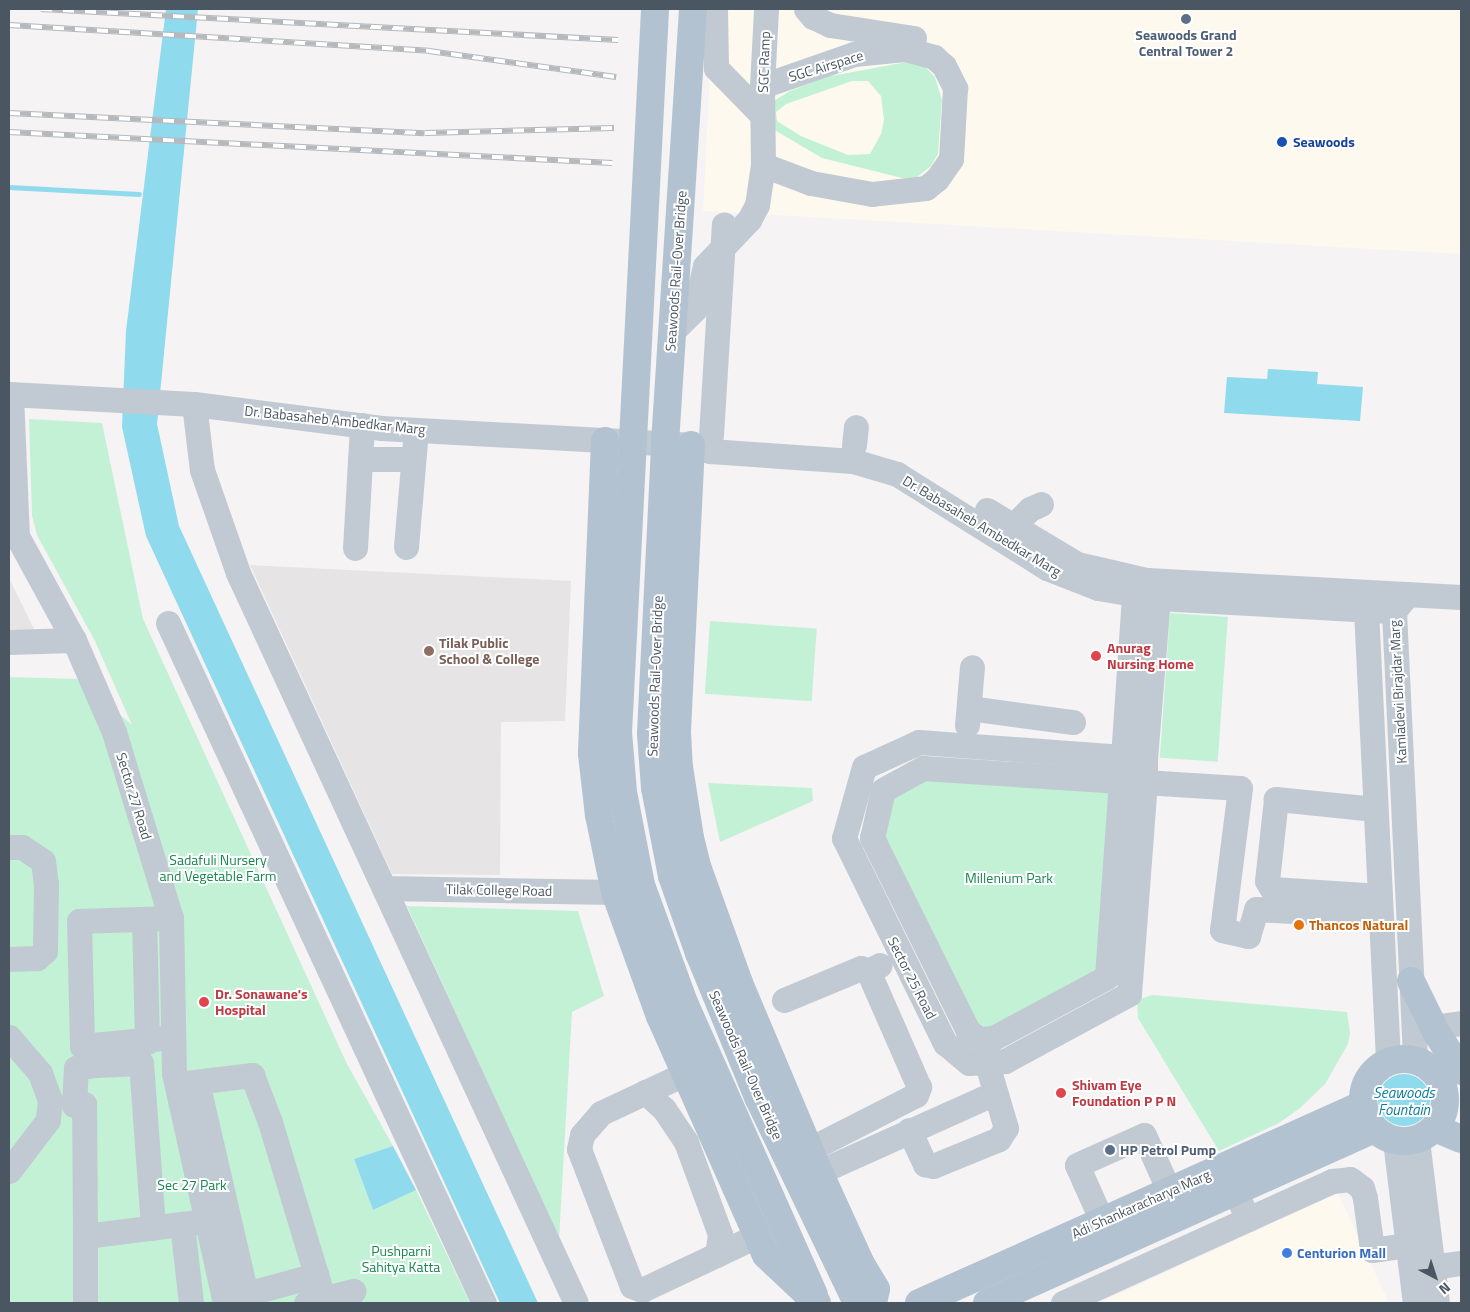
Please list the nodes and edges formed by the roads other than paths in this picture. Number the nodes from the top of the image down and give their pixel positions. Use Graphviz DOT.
graph roads {
  1 [pos="655,9"];
  2 [pos="693,9"];
  3 [pos="714,9"];
  4 [pos="766,9"];
  5 [pos="806,9"];
  6 [pos="914,38"];
  7 [pos="762,86"];
  8 [pos="762,115"];
  9 [pos="763,165"];
  10 [pos="724,224"];
  11 [pos="672,332"];
  12 [pos="10,394"];
  13 [pos="190,404"];
  14 [pos="362,426"];
  15 [pos="416,430"];
  16 [pos="701,440"];
  17 [pos="605,441"];
  18 [pos="360,459"];
  19 [pos="413,459"];
  20 [pos="1040,505"];
  21 [pos="1020,530"];
  22 [pos="355,548"];
  23 [pos="406,548"];
  24 [pos="1146,591"];
  25 [pos="1461,597"];
  26 [pos="1387,602"];
  27 [pos="168,623"];
  28 [pos="74,640"];
  29 [pos="9,642"];
  30 [pos="972,667"];
  31 [pos="969,708"];
  32 [pos="1073,722"];
  33 [pos="966,745"];
  34 [pos="1134,770"];
  35 [pos="1375,810"];
  36 [pos="852,811"];
  37 [pos="877,816"];
  38 [pos="9,847"];
  39 [pos="384,888"];
  40 [pos="615,892"];
  41 [pos="1380,906"];
  42 [pos="171,918"];
  43 [pos="144,919"];
  44 [pos="901,955"];
  45 [pos="9,959"];
  46 [pos="868,971"];
  47 [pos="1107,977"];
  48 [pos="1411,981"];
  49 [pos="1129,994"];
  50 [pos="784,1000"];
  51 [pos="1461,1023"];
  52 [pos="1433,1027"];
  53 [pos="173,1037"];
  54 [pos="9,1038"];
  55 [pos="985,1038"];
  56 [pos="147,1042"];
  57 [pos="1415,1060"];
  58 [pos="1388,1062"];
  59 [pos="987,1064"];
  60 [pos="1461,1071"];
  61 [pos="684,1074"];
  62 [pos="187,1083"];
  63 [pos="645,1092"];
  64 [pos="995,1093"];
  65 [pos="1363,1104"];
  66 [pos="1454,1104"];
  67 [pos="910,1130"];
  68 [pos="1405,1134"];
  69 [pos="1461,1139"];
  70 [pos="814,1160"];
  71 [pos="9,1171"];
  72 [pos="1169,1191"];
  73 [pos="1235,1191"];
  74 [pos="1248,1219"];
  75 [pos="206,1221"];
  76 [pos="1102,1221"];
  77 [pos="182,1224"];
  78 [pos="153,1228"];
  79 [pos="85,1236"];
  80 [pos="756,1236"];
  81 [pos="1408,1245"];
  82 [pos="717,1255"];
  83 [pos="1461,1263"];
  84 [pos="1432,1267"];
  85 [pos="316,1275"];
  86 [pos="353,1291"];
  87 [pos="314,1301"];
  88 [pos="995,1302"];
  89 [pos="85,1303"];
  90 [pos="191,1303"];
  91 [pos="226,1303"];
  92 [pos="484,1303"];
  93 [pos="576,1303"];
  94 [pos="817,1303"];
  95 [pos="857,1303"];
  96 [pos="873,1303"];
  97 [pos="919,1303"];
  98 [pos="1062,1303"];
  99 [pos="1415,1303"];
  100 [pos="1437,1303"];
  1 -- 94 [label="main road, bridge"];
  2 -- 11 [label="main road, Seawoods Rail-Over Bridge, bridge"];
  3 -- 8 [label="street, bridge"];
  4 -- 7 [label="street, SGC Ramp, bridge"];
  5 -- 6 [label="street"];
  7 -- 8 [label="street, SGC Ramp, bridge"];
  7 -- 9 [label="street, SGC Airspace, bridge"];
  8 -- 9 [label="street, SGC Ramp, bridge"];
  9 -- 11 [label="street, SGC Ramp, bridge"];
  10 -- 16 [label="street"];
  11 -- 95 [label="main road, Seawoods Rail-Over Bridge, bridge"];
  12 -- 13 [label="street, Dr. Babasaheb Ambedkar Marg"];
  12 -- 28 [label="street, Sector 27 Road"];
  13 -- 14 [label="street, Dr. Babasaheb Ambedkar Marg"];
  13 -- 39 [label="street"];
  14 -- 15 [label="street, Dr. Babasaheb Ambedkar Marg"];
  14 -- 18 [label="street"];
  15 -- 17 [label="street, Dr. Babasaheb Ambedkar Marg"];
  15 -- 19 [label="street"];
  16 -- 17 [label="street, Dr. Babasaheb Ambedkar Marg"];
  16 -- 21 [label="street, Dr. Babasaheb Ambedkar Marg"];
  16 -- 24 [label="street, Dr. Babasaheb Ambedkar Marg"];
  16 -- 70 [label="main road"];
  17 -- 40 [label="main road"];
  18 -- 19 [label="street"];
  18 -- 22 [label="street"];
  19 -- 23 [label="street"];
  20 -- 21 [label="street"];
  21 -- 24 [label="street, Dr. Babasaheb Ambedkar Marg"];
  24 -- 26 [label="street, Dr. Babasaheb Ambedkar Marg"];
  24 -- 34 [label="street"];
  25 -- 26 [label="street, Dr. Babasaheb Ambedkar Marg"];
  26 -- 35 [label="street, Kamladevi Birajdar Marg"];
  26 -- 48 [label="street, Kamladevi Birajdar Marg"];
  27 -- 92 [label="street"];
  28 -- 29 [label="street"];
  28 -- 42 [label="street, Sector 27 Road"];
  30 -- 31 [label="street"];
  31 -- 32 [label="street"];
  31 -- 33 [label="street"];
  33 -- 34 [label="street, Sector 25 Road"];
  33 -- 36 [label="street, Sector 25 Road"];
  34 -- 37 [label="street, Sector 25 Road"];
  34 -- 41 [label="street"];
  34 -- 47 [label="street"];
  34 -- 49 [label="street"];
  35 -- 41 [label="street, Kamladevi Birajdar Marg"];
  35 -- 41 [label="street"];
  36 -- 37 [label="street"];
  36 -- 44 [label="street, Sector 25 Road"];
  37 -- 55 [label="street, Sector 25 Road"];
  38 -- 45 [label="street"];
  39 -- 40 [label="street, Tilak College Road"];
  39 -- 93 [label="street"];
  40 -- 61 [label="main road"];
  41 -- 58 [label="street, Kamladevi Birajdar Marg"];
  42 -- 43 [label="street"];
  42 -- 53 [label="street, Sector 27 Road"];
  43 -- 56 [label="street"];
  43 -- 56 [label="street"];
  44 -- 46 [label="street"];
  44 -- 59 [label="street, Sector 25 Road"];
  46 -- 50 [label="street"];
  46 -- 70 [label="street"];
  47 -- 49 [label="street"];
  47 -- 55 [label="street"];
  48 -- 52 [label="main road"];
  48 -- 57 [label="street, Kamladevi Birajdar Marg"];
  49 -- 59 [label="street, Sector 25 Road"];
  51 -- 52 [label="street"];
  52 -- 60 [label="main road"];
  53 -- 56 [label="street"];
  53 -- 62 [label="street, Sector 27 Road"];
  54 -- 71 [label="street"];
  55 -- 59 [label="street"];
  57 -- 58 [label="main road"];
  57 -- 66 [label="main road"];
  58 -- 65 [label="main road"];
  59 -- 64 [label="street"];
  61 -- 63 [label="street"];
  61 -- 80 [label="main road"];
  62 -- 75 [label="street, Sector 27 Road"];
  62 -- 85 [label="street"];
  62 -- 85 [label="street"];
  63 -- 82 [label="street"];
  63 -- 82 [label="street"];
  64 -- 67 [label="street"];
  64 -- 67 [label="street"];
  65 -- 68 [label="main road"];
  65 -- 72 [label="main road, Adi Shankaracharya Marg"];
  66 -- 68 [label="main road"];
  67 -- 70 [label="street"];
  68 -- 69 [label="main road"];
  68 -- 73 [label="main road, Adi Shankaracharya Marg"];
  68 -- 81 [label="street"];
  68 -- 84 [label="street"];
  70 -- 96 [label="main road"];
  72 -- 76 [label="main road, Adi Shankaracharya Marg"];
  72 -- 76 [label="street"];
  73 -- 74 [label="street"];
  73 -- 88 [label="main road, Adi Shankaracharya Marg"];
  74 -- 81 [label="street"];
  74 -- 98 [label="street"];
  75 -- 77 [label="street"];
  75 -- 91 [label="street, Sector 27 Road"];
  76 -- 97 [label="main road, Adi Shankaracharya Marg"];
  77 -- 78 [label="street"];
  77 -- 90 [label="street"];
  78 -- 79 [label="street"];
  78 -- 79 [label="street"];
  79 -- 89 [label="street"];
  80 -- 82 [label="street"];
  80 -- 94 [label="main road"];
  81 -- 99 [label="street"];
  83 -- 84 [label="street"];
  84 -- 100 [label="street"];
  85 -- 87 [label="street"];
  86 -- 87 [label="street"];
}
